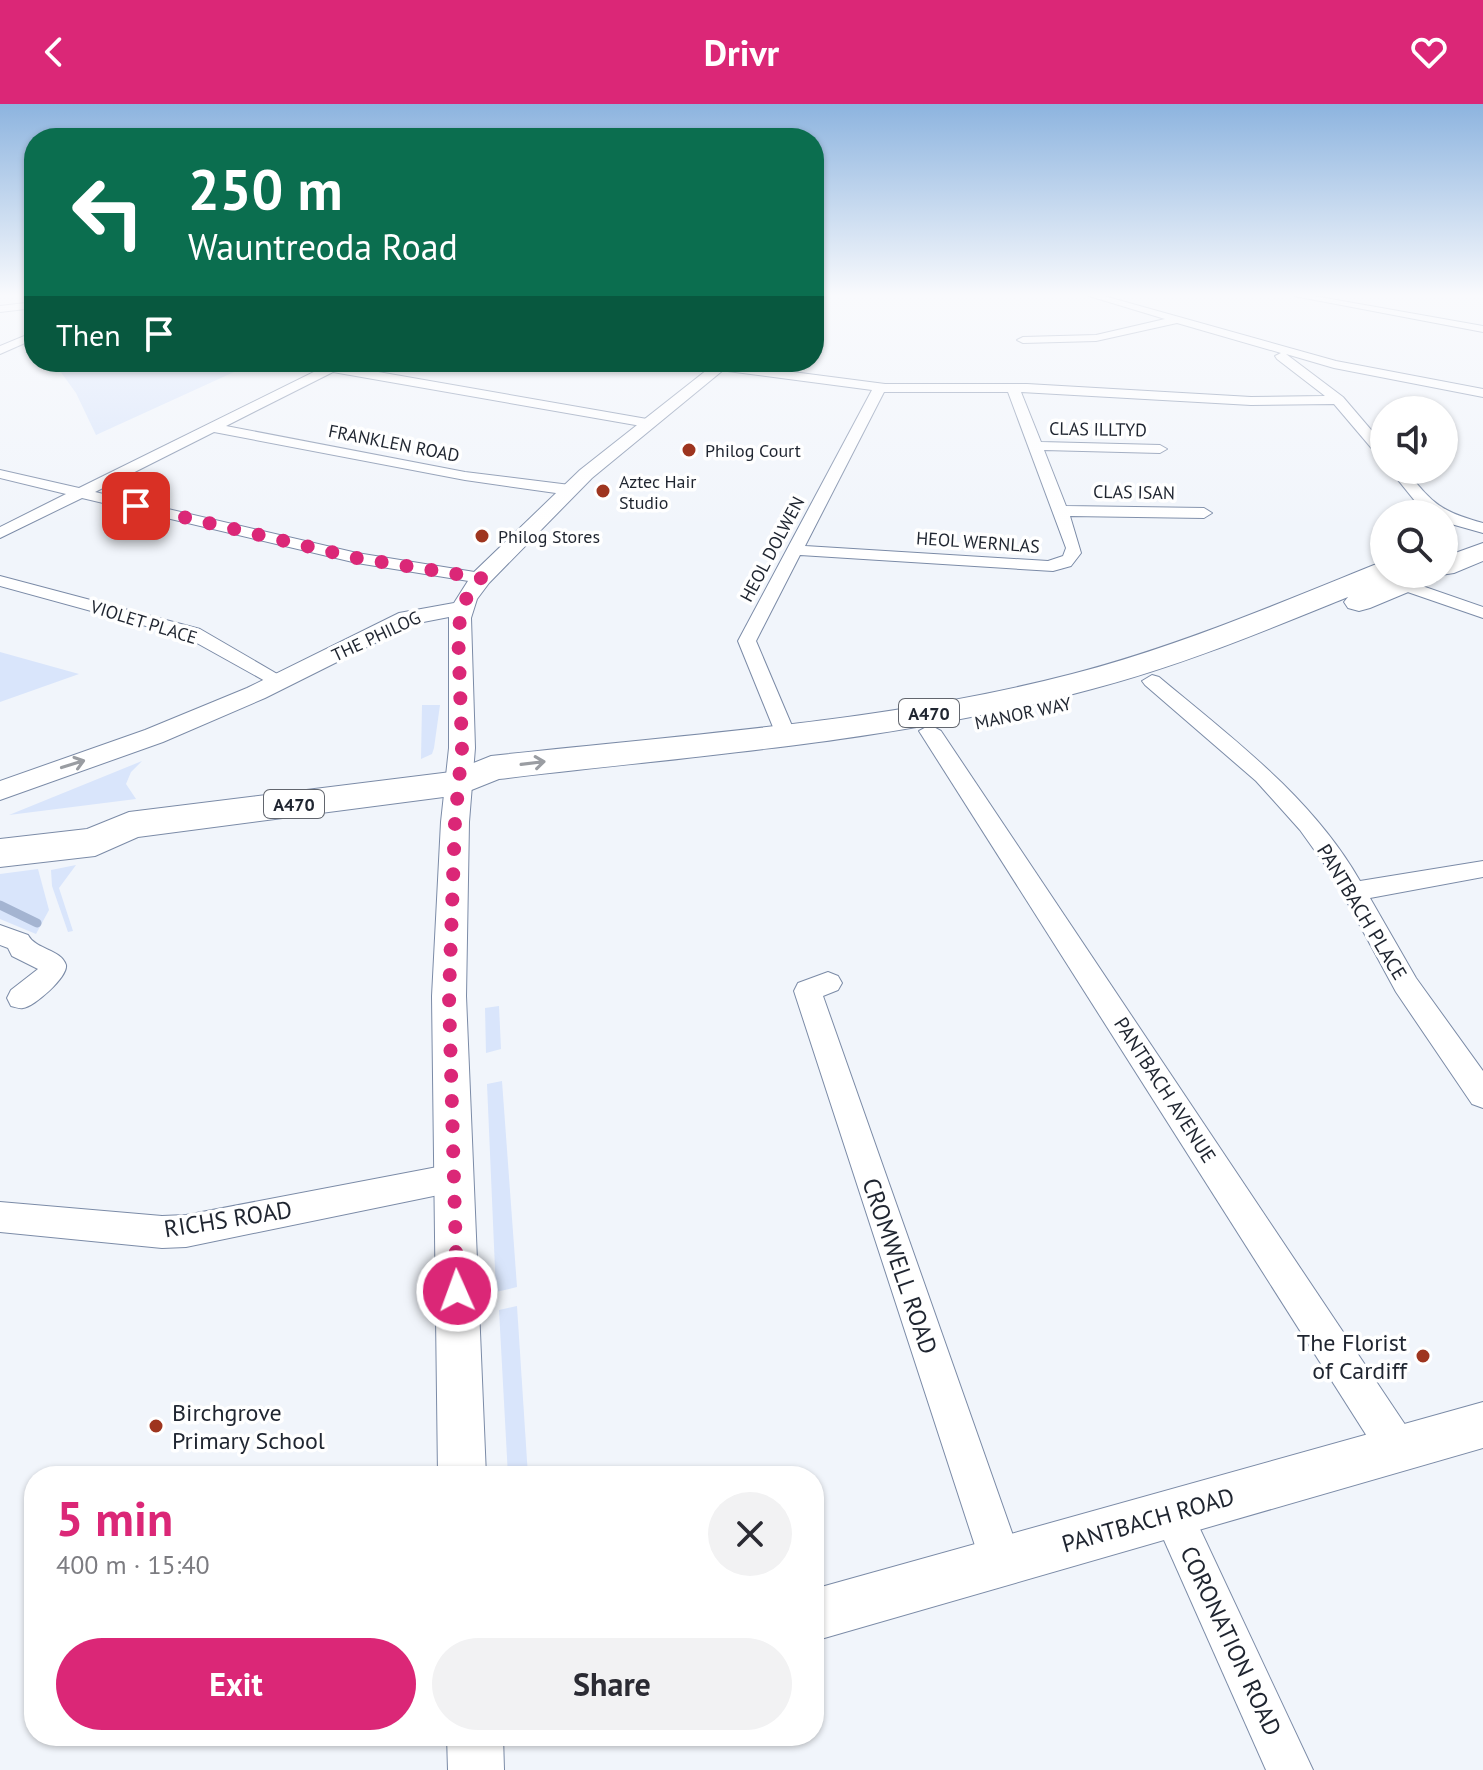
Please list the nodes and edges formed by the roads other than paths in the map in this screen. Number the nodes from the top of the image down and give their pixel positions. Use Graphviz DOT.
graph roads {
  1 [pos="319,374"];
  2 [pos="384,374"];
  3 [pos="711,374"];
  4 [pos="787,374"];
  5 [pos="1304,374"];
  6 [pos="1382,374"];
  7 [pos="879,388"];
  8 [pos="1013,388"];
  9 [pos="1483,393"];
  10 [pos="1338,400"];
  11 [pos="647,423"];
  12 [pos="212,427"];
  13 [pos="1370,438"];
  14 [pos="1035,446"];
  15 [pos="1160,449"];
  16 [pos="0,474"];
  17 [pos="1411,484"];
  18 [pos="570,490"];
  19 [pos="80,493"];
  20 [pos="1426,500"];
  21 [pos="1062,511"];
  22 [pos="1204,513"];
  23 [pos="0,533"];
  24 [pos="793,550"];
  25 [pos="481,578"];
  26 [pos="0,581"];
  27 [pos="1370,588"];
  28 [pos="1378,588"];
  29 [pos="1430,588"];
  30 [pos="463,608"];
  31 [pos="1483,613"];
  32 [pos="1152,681"];
  33 [pos="281,682"];
  34 [pos="930,731"];
  35 [pos="784,733"];
  36 [pos="459,783"];
  37 [pos="0,791"];
  38 [pos="129,825"];
  39 [pos="0,830"];
  40 [pos="0,853"];
  41 [pos="1483,869"];
  42 [pos="1352,890"];
  43 [pos="0,935"];
  44 [pos="828,983"];
  45 [pos="21,998"];
  46 [pos="1483,1095"];
  47 [pos="453,1178"];
  48 [pos="0,1217"];
  49 [pos="1483,1425"];
  50 [pos="1398,1449"];
  51 [pos="462,1466"];
  52 [pos="1172,1513"];
  53 [pos="1001,1561"];
  54 [pos="824,1612"];
  55 [pos="475,1746"];
  56 [pos="476,1770"];
  57 [pos="1290,1770"];
  1 -- 12 [label="street"];
  2 -- 11 [label="street"];
  3 -- 11 [label="street"];
  4 -- 7 [label="street"];
  5 -- 10 [label="street"];
  6 -- 9 [label="street"];
  7 -- 8 [label="street"];
  7 -- 24 [label="street, HEOL DOLWEN"];
  8 -- 10 [label="street"];
  8 -- 14 [label="street, HEOL WERNLAS"];
  10 -- 13 [label="street"];
  11 -- 18 [label="street"];
  12 -- 18 [label="street, FRANKLEN ROAD"];
  12 -- 19 [label="street"];
  14 -- 15 [label="street, CLAS ILLTYD"];
  14 -- 21 [label="street, HEOL WERNLAS"];
  16 -- 19 [label="street"];
  17 -- 20 [label="street"];
  18 -- 25 [label="street"];
  19 -- 23 [label="street"];
  19 -- 25 [label="street"];
  21 -- 22 [label="street, CLAS ISAN"];
  21 -- 24 [label="street, HEOL WERNLAS"];
  24 -- 35 [label="street, HEOL DOLWEN"];
  25 -- 30 [label="street"];
  26 -- 33 [label="street, VIOLET PLACE"];
  27 -- 35 [label="highway, MANOR WAY / A470"];
  28 -- 32 [label="highway, MANOR WAY / A470"];
  29 -- 31 [label="street"];
  30 -- 33 [label="street, THE PHILOG"];
  30 -- 36 [label="street"];
  32 -- 34 [label="highway, MANOR WAY / A470"];
  32 -- 42 [label="street, PANTBACH PLACE"];
  37 -- 33 [label="street, THE PHILOG, one-way"];
  34 -- 36 [label="highway, MANOR WAY / A470"];
  34 -- 50 [label="street, PANTBACH AVENUE"];
  36 -- 35 [label="highway, MANOR WAY / A470, one-way"];
  36 -- 38 [label="highway, MANOR WAY / A470"];
  36 -- 47 [label="street"];
  38 -- 39 [label="highway, MANOR WAY / A470"];
  38 -- 40 [label="highway, MANOR WAY / A470"];
  41 -- 42 [label="street"];
  42 -- 46 [label="street, PANTBACH PLACE"];
  43 -- 45 [label="street"];
  44 -- 53 [label="street, CROMWELL ROAD"];
  47 -- 48 [label="street, RICHS ROAD"];
  47 -- 51 [label="street"];
  49 -- 50 [label="street, PANTBACH ROAD"];
  50 -- 52 [label="street, PANTBACH ROAD"];
  52 -- 53 [label="street, PANTBACH ROAD"];
  52 -- 57 [label="street, CORONATION ROAD"];
  53 -- 54 [label="street, PANTBACH ROAD"];
  55 -- 56 [label="street"];
}
